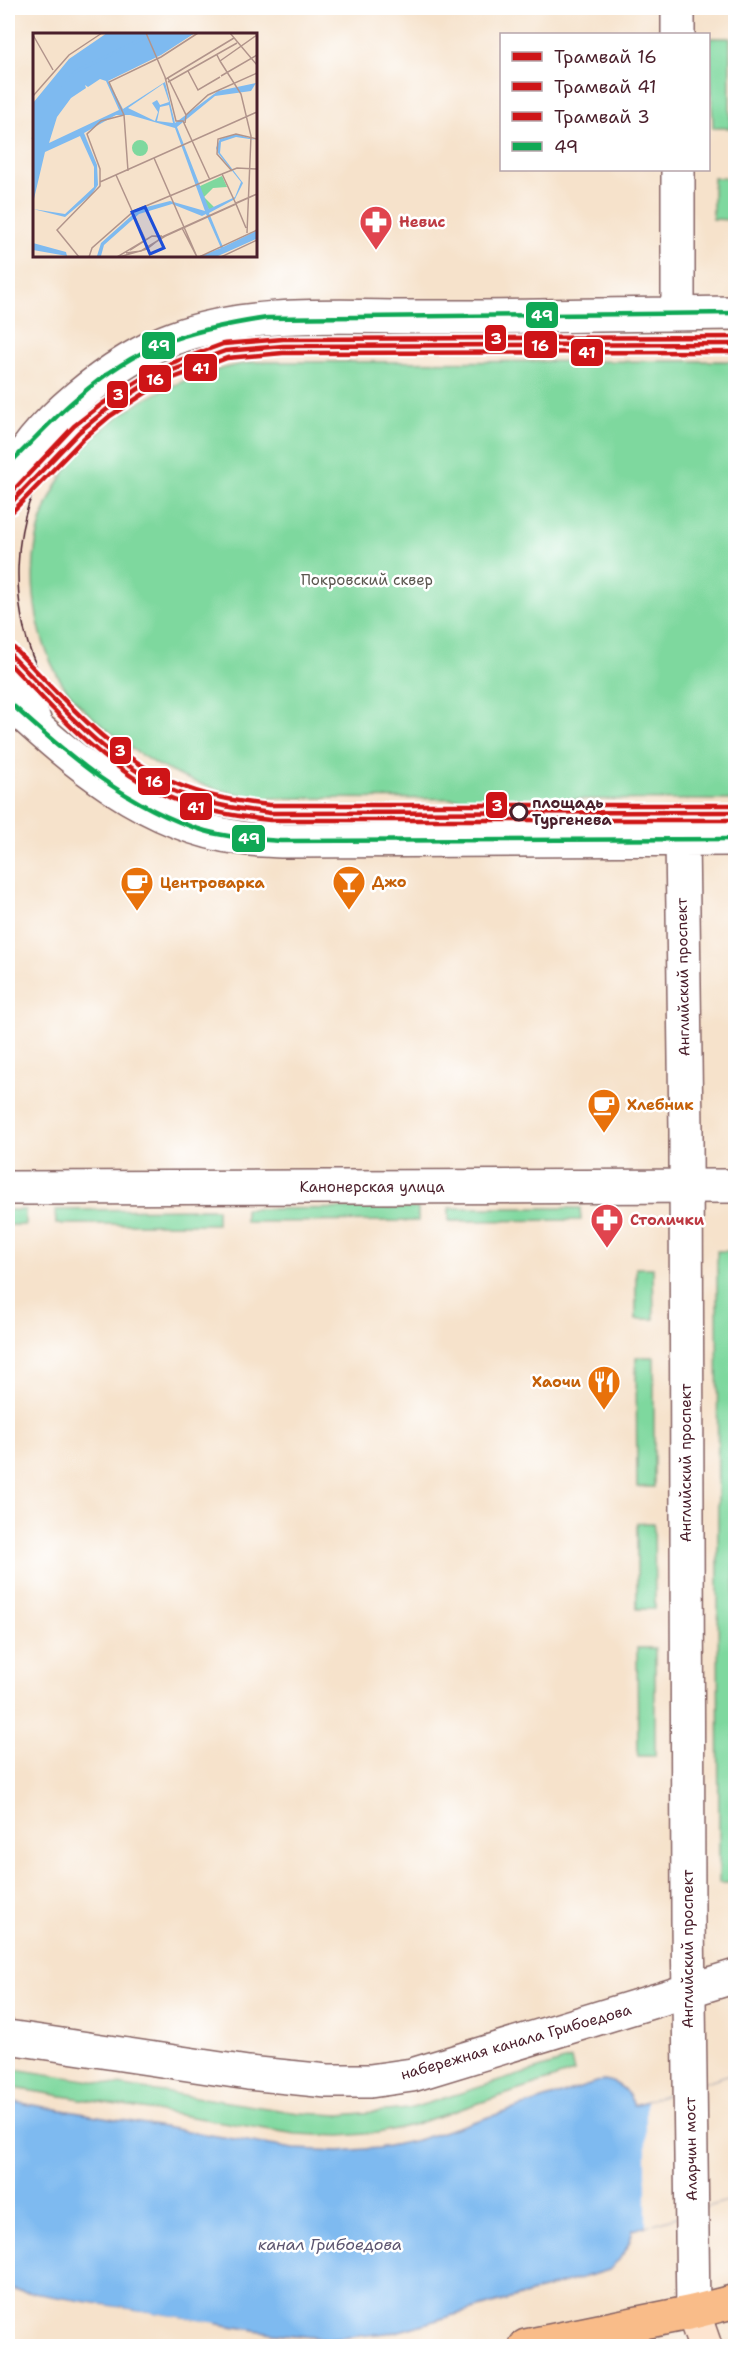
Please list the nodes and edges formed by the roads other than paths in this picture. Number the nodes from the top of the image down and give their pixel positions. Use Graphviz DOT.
graph roads {
  1 [pos="678,8"];
  2 [pos="678,33"];
  3 [pos="678,171"];
  4 [pos="735,313"];
  5 [pos="678,314"];
  6 [pos="18,456"];
  7 [pos="8,485"];
  8 [pos="8,665"];
  9 [pos="8,701"];
  10 [pos="38,729"];
  11 [pos="682,839"];
  12 [pos="735,839"];
  13 [pos="686,1186"];
  14 [pos="735,1186"];
  15 [pos="8,1188"];
  16 [pos="735,1976"];
  17 [pos="689,1991"];
  18 [pos="8,2037"];
  19 [pos="690,2087"];
  20 [pos="735,2301"];
  21 [pos="693,2312"];
  22 [pos="525,2346"];
  23 [pos="682,2346"];
  24 [pos="705,2346"];
  1 -- 2 [label="street"];
  3 -- 5 [label="street"];
  4 -- 5 [label="street"];
  5 -- 6 [label="street"];
  6 -- 7 [label="street"];
  8 -- 10 [label="street"];
  9 -- 10 [label="street"];
  10 -- 11 [label="street"];
  11 -- 12 [label="street"];
  11 -- 13 [label="street, Английский проспект"];
  13 -- 14 [label="street, Канонерская улица"];
  13 -- 15 [label="street, Канонерская улица"];
  13 -- 17 [label="street, Английский проспект"];
  16 -- 17 [label="street, набережная канала Грибоедова"];
  17 -- 18 [label="street, набережная канала Грибоедова"];
  17 -- 19 [label="street, Английский проспект"];
  19 -- 21 [label="street, Аларчин мост"];
  20 -- 21 [label="main road"];
  21 -- 22 [label="main road"];
  21 -- 23 [label="main road"];
  21 -- 24 [label="main road"];
}
